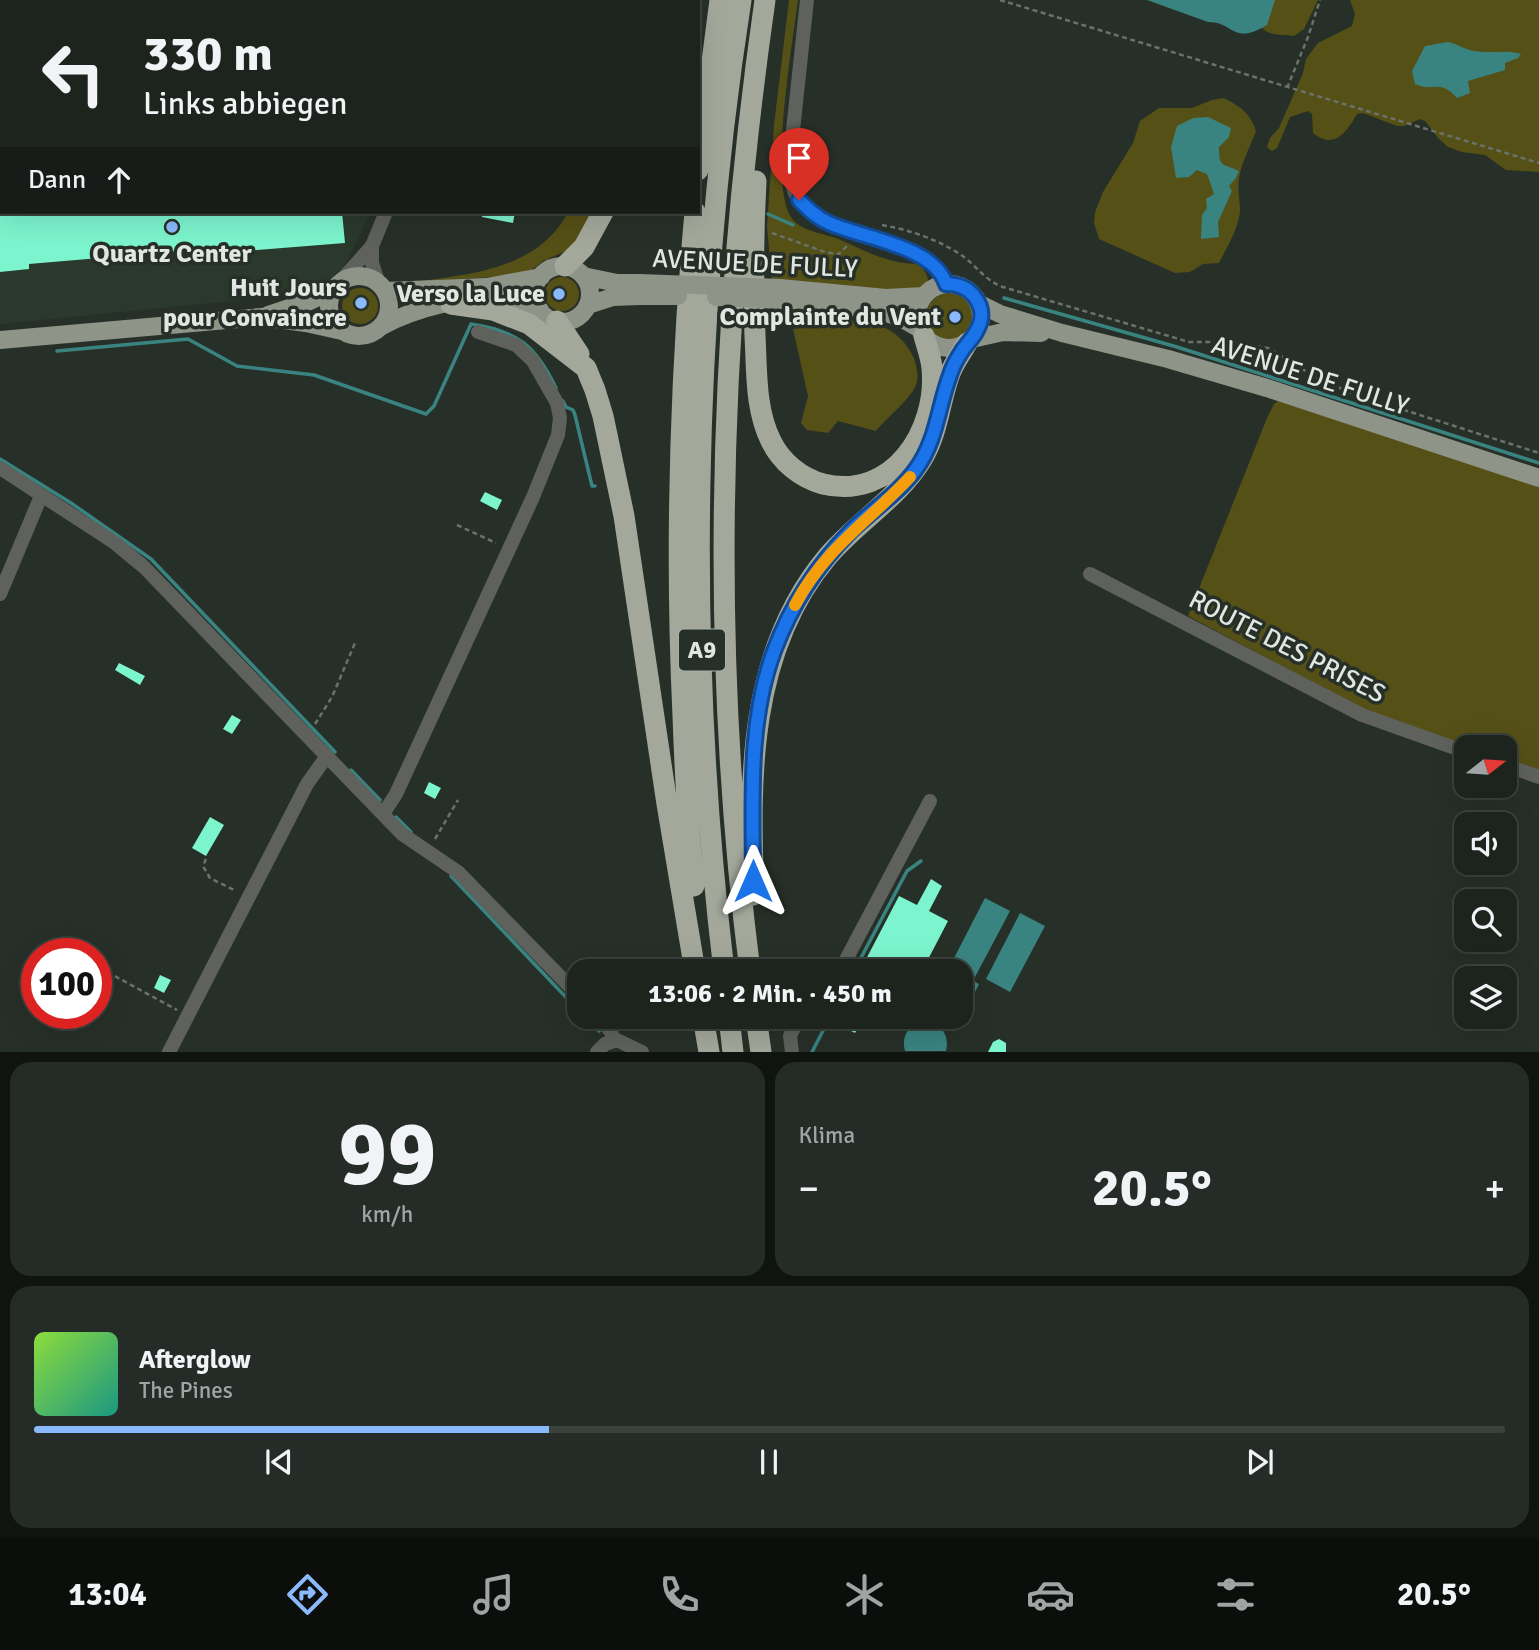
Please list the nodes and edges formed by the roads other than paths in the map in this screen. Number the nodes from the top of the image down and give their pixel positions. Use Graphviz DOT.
graph roads {
  1 [pos="720,0"];
  2 [pos="741,0"];
  3 [pos="766,0"];
  4 [pos="807,0"];
  5 [pos="700,155"];
  6 [pos="385,214"];
  7 [pos="602,214"];
  8 [pos="695,214"];
  9 [pos="372,246"];
  10 [pos="574,271"];
  11 [pos="541,276"];
  12 [pos="946,284"];
  13 [pos="337,286"];
  14 [pos="382,287"];
  15 [pos="639,290"];
  16 [pos="780,294"];
  17 [pos="924,296"];
  18 [pos="978,303"];
  19 [pos="451,304"];
  20 [pos="588,305"];
  21 [pos="548,316"];
  22 [pos="261,317"];
  23 [pos="382,326"];
  24 [pos="342,331"];
  25 [pos="478,332"];
  26 [pos="922,333"];
  27 [pos="1062,333"];
  28 [pos="0,340"];
  29 [pos="970,341"];
  30 [pos="586,368"];
  31 [pos="0,468"];
  32 [pos="1539,478"];
  33 [pos="41,496"];
  34 [pos="1090,574"];
  35 [pos="0,594"];
  36 [pos="1454,748"];
  37 [pos="327,756"];
  38 [pos="1517,769"];
  39 [pos="1539,777"];
  40 [pos="930,801"];
  41 [pos="383,814"];
  42 [pos="693,959"];
  43 [pos="703,959"];
  44 [pos="723,959"];
  45 [pos="749,959"];
  46 [pos="756,959"];
  47 [pos="846,959"];
  48 [pos="567,984"];
  49 [pos="609,1029"];
  50 [pos="706,1029"];
  51 [pos="710,1029"];
  52 [pos="730,1029"];
  53 [pos="759,1029"];
  54 [pos="793,1029"];
  55 [pos="614,1040"];
  56 [pos="169,1052"];
  57 [pos="597,1052"];
  58 [pos="642,1052"];
  59 [pos="711,1052"];
  60 [pos="733,1052"];
  61 [pos="762,1052"];
  62 [pos="792,1052"];
  1 -- 5 [label="highway"];
  2 -- 44 [label="highway, A9"];
  3 -- 26 [label="highway"];
  3 -- 45 [label="highway"];
  4 -- 12 [label="street"];
  6 -- 9 [label="street"];
  7 -- 10 [label="highway"];
  8 -- 43 [label="highway, A9"];
  9 -- 13 [label="street"];
  9 -- 14 [label="street"];
  10 -- 11 [label="main road"];
  10 -- 15 [label="main road, AVENUE DE FULLY"];
  10 -- 20 [label="main road"];
  11 -- 14 [label="main road"];
  11 -- 21 [label="main road"];
  12 -- 17 [label="main road"];
  12 -- 18 [label="main road"];
  13 -- 14 [label="main road"];
  13 -- 22 [label="main road"];
  13 -- 24 [label="main road"];
  14 -- 23 [label="main road"];
  15 -- 16 [label="main road, AVENUE DE FULLY, bridge"];
  15 -- 20 [label="main road, AVENUE DE FULLY"];
  16 -- 17 [label="main road, AVENUE DE FULLY"];
  16 -- 26 [label="main road, AVENUE DE FULLY"];
  17 -- 26 [label="main road"];
  18 -- 27 [label="main road, AVENUE DE FULLY"];
  18 -- 29 [label="main road"];
  19 -- 21 [label="main road"];
  19 -- 23 [label="main road"];
  19 -- 30 [label="highway"];
  20 -- 21 [label="main road"];
  21 -- 30 [label="highway"];
  22 -- 24 [label="main road"];
  22 -- 28 [label="main road"];
  23 -- 24 [label="main road"];
  25 -- 41 [label="street"];
  26 -- 29 [label="main road"];
  27 -- 29 [label="main road, AVENUE DE FULLY"];
  27 -- 32 [label="main road, AVENUE DE FULLY"];
  29 -- 46 [label="highway"];
  30 -- 42 [label="highway"];
  31 -- 33 [label="street"];
  33 -- 35 [label="street"];
  33 -- 37 [label="street"];
  34 -- 36 [label="street, ROUTE DES PRISES"];
  37 -- 41 [label="street"];
  37 -- 56 [label="street"];
  38 -- 39 [label="street"];
  40 -- 47 [label="street"];
  41 -- 48 [label="street"];
  49 -- 55 [label="street"];
  50 -- 59 [label="highway"];
  51 -- 59 [label="highway"];
  52 -- 60 [label="highway"];
  53 -- 61 [label="highway"];
  54 -- 62 [label="street"];
  55 -- 57 [label="street"];
  55 -- 58 [label="street"];
}
